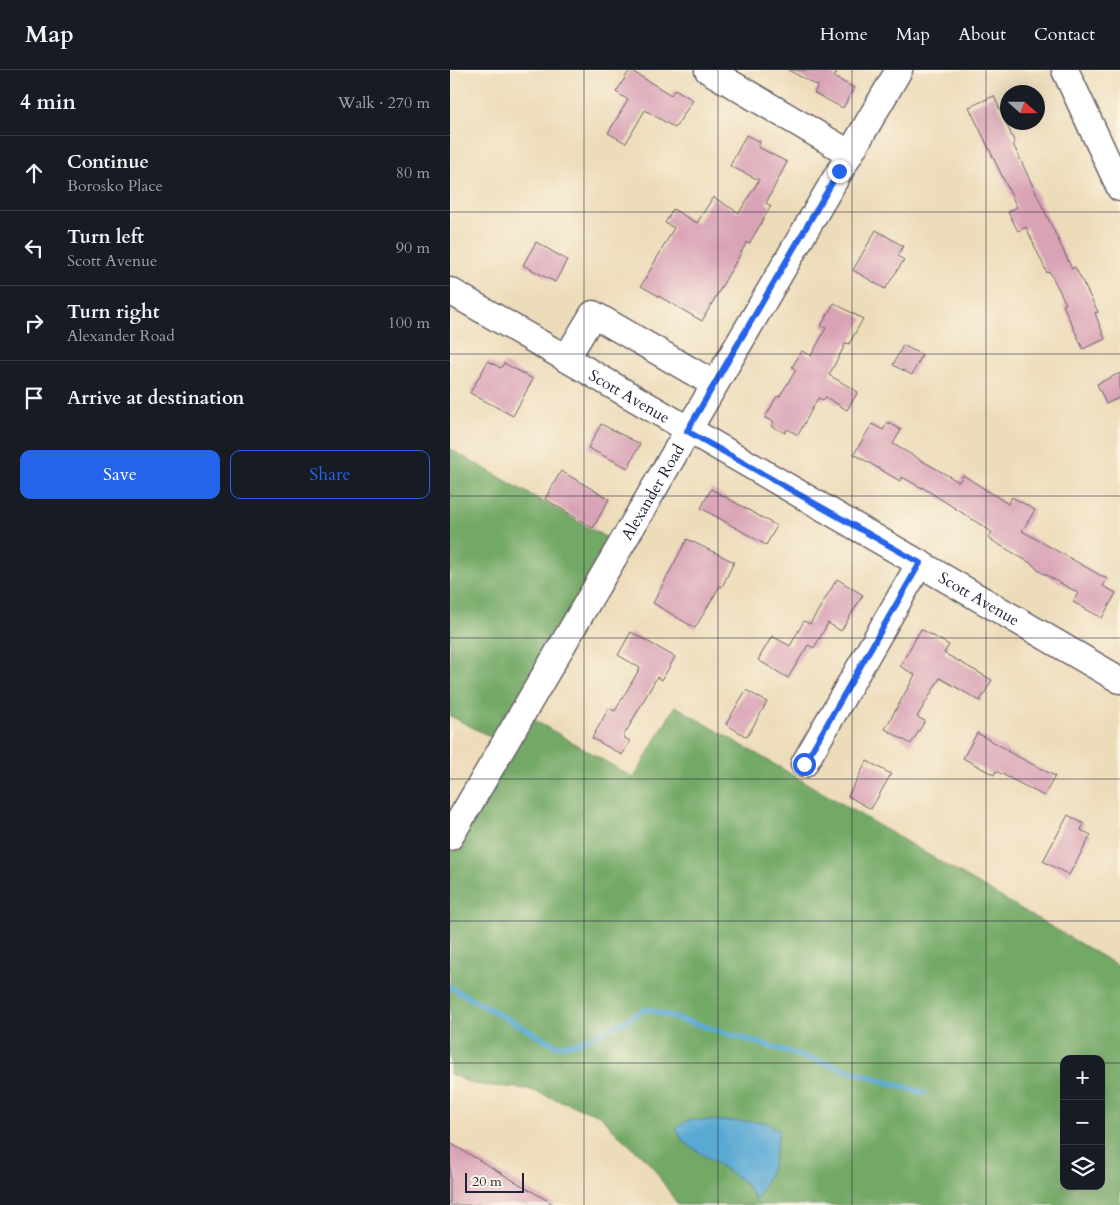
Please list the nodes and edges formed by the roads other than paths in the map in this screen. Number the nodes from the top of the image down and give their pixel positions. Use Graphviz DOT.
graph roads {
  1 [pos="708,70"];
  2 [pos="899,70"];
  3 [pos="1065,70"];
  4 [pos="1072,70"];
  5 [pos="1089,121"];
  6 [pos="849,153"];
  7 [pos="1120,188"];
  8 [pos="450,291"];
  9 [pos="566,359"];
  10 [pos="714,384"];
  11 [pos="687,431"];
  12 [pos="920,563"];
  13 [pos="1120,680"];
  14 [pos="804,764"];
  15 [pos="450,837"];
  1 -- 6 [label="street"];
  2 -- 6 [label="street, Alexander Road"];
  3 -- 5 [label="street"];
  4 -- 5 [label="street"];
  5 -- 7 [label="street"];
  6 -- 10 [label="street, Alexander Road"];
  8 -- 9 [label="street, Scott Avenue"];
  9 -- 10 [label="street"];
  9 -- 11 [label="street, Scott Avenue"];
  10 -- 11 [label="street, Alexander Road"];
  11 -- 12 [label="street, Scott Avenue"];
  11 -- 15 [label="street, Alexander Road"];
  12 -- 13 [label="street, Scott Avenue"];
  12 -- 14 [label="street"];
}
